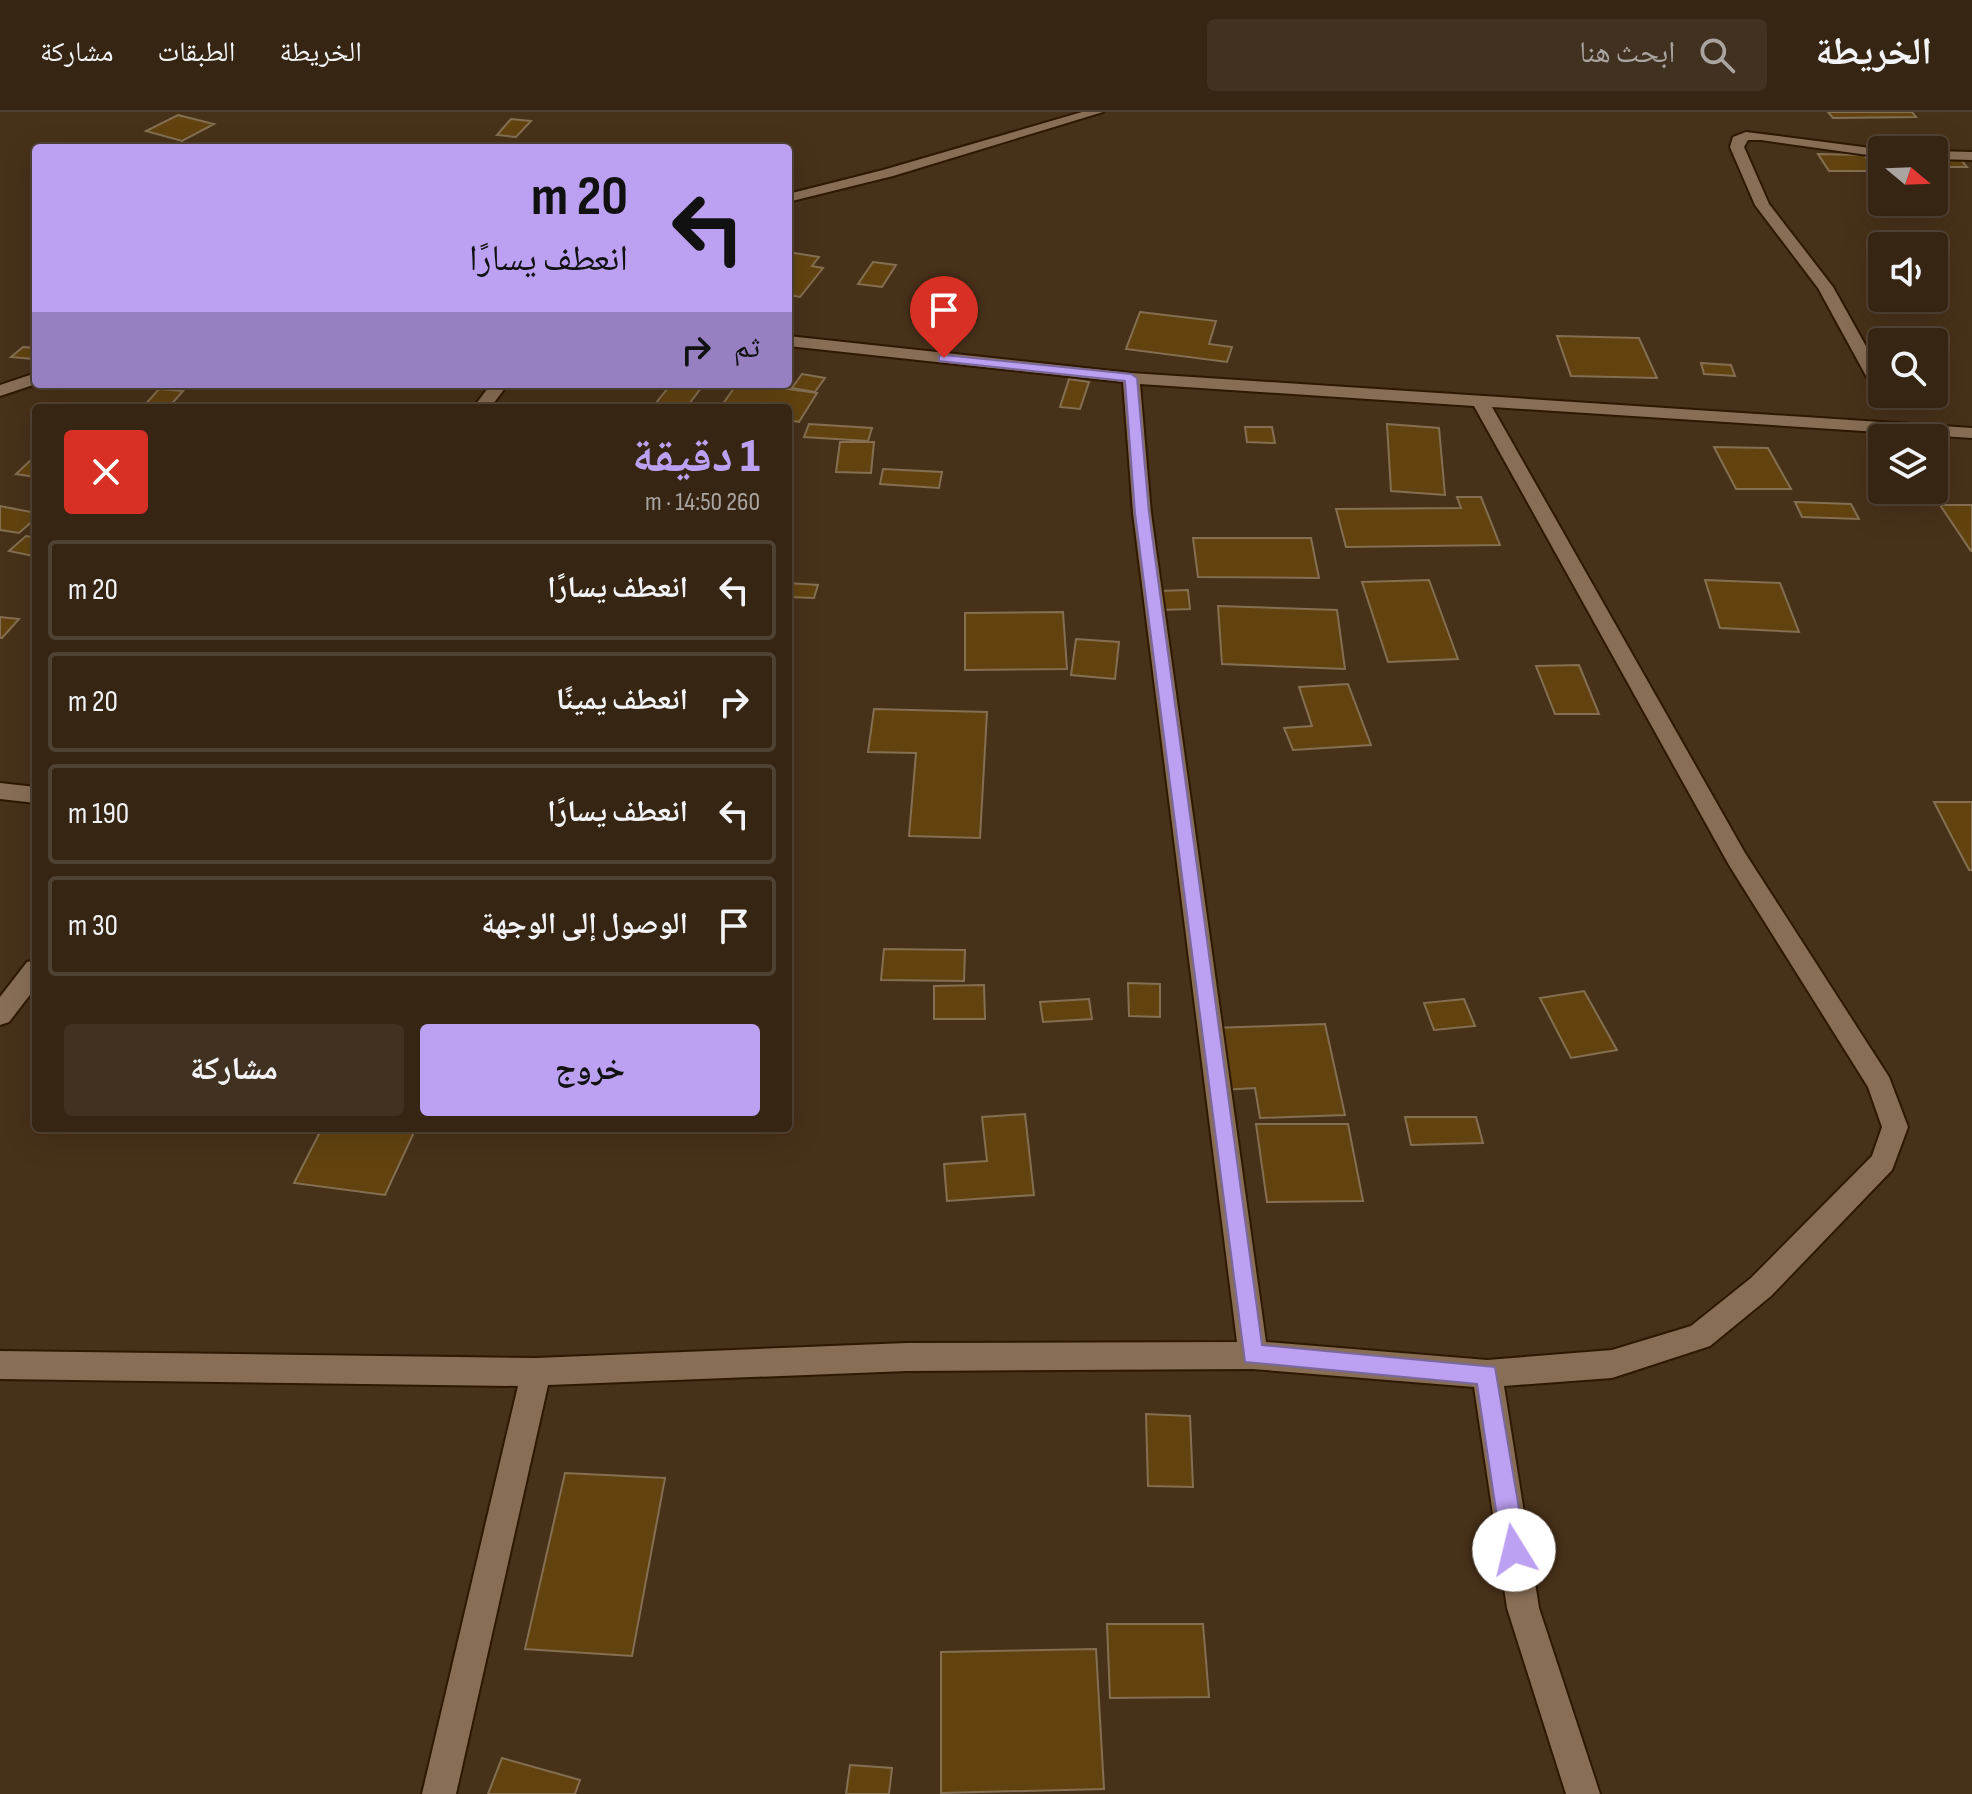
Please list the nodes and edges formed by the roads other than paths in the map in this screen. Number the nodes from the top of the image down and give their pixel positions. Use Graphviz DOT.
graph roads {
  1 [pos="1096,112"];
  2 [pos="1868,151"];
  3 [pos="1948,155"];
  4 [pos="1972,156"];
  5 [pos="792,197"];
  6 [pos="792,341"];
  7 [pos="1868,365"];
  8 [pos="1131,378"];
  9 [pos="32,379"];
  10 [pos="497,388"];
  11 [pos="0,391"];
  12 [pos="1481,402"];
  13 [pos="484,404"];
  14 [pos="1868,426"];
  15 [pos="1948,431"];
  16 [pos="1972,433"];
  17 [pos="0,791"];
  18 [pos="32,795"];
  19 [pos="32,974"];
  20 [pos="0,1015"];
  21 [pos="1253,1355"];
  22 [pos="0,1365"];
  23 [pos="536,1372"];
  24 [pos="1487,1374"];
  25 [pos="439,1794"];
  26 [pos="1583,1794"];
  1 -- 5 [label="street"];
  2 -- 7 [label="street"];
  3 -- 4 [label="street"];
  6 -- 8 [label="street"];
  8 -- 12 [label="street"];
  8 -- 21 [label="street"];
  9 -- 11 [label="street"];
  10 -- 13 [label="street"];
  12 -- 14 [label="street"];
  12 -- 24 [label="street"];
  15 -- 16 [label="street"];
  17 -- 18 [label="street"];
  19 -- 20 [label="street"];
  21 -- 23 [label="street"];
  21 -- 24 [label="street"];
  22 -- 23 [label="street"];
  23 -- 25 [label="street"];
  24 -- 26 [label="street"];
}
